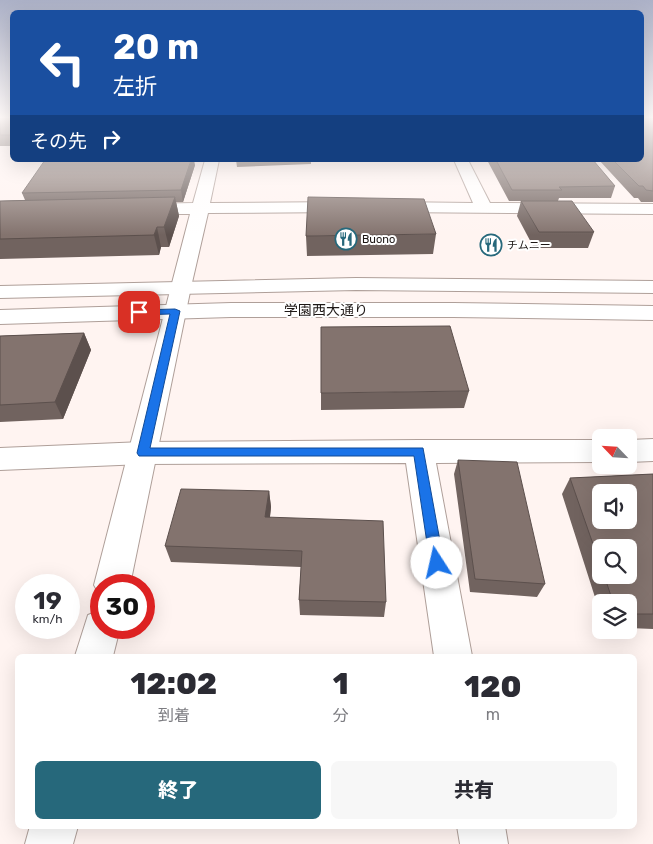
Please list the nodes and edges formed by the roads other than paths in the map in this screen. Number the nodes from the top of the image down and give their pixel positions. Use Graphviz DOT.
graph roads {
  1 [pos="212,162"];
  2 [pos="462,162"];
  3 [pos="620,195"];
  4 [pos="357,207"];
  5 [pos="377,207"];
  6 [pos="484,207"];
  7 [pos="201,208"];
  8 [pos="632,209"];
  9 [pos="653,209"];
  10 [pos="127,210"];
  11 [pos="653,287"];
  12 [pos="0,292"];
  13 [pos="178,299"];
  14 [pos="653,313"];
  15 [pos="0,317"];
  16 [pos="638,450"];
  17 [pos="653,450"];
  18 [pos="419,451"];
  19 [pos="592,451"];
  20 [pos="143,453"];
  21 [pos="0,459"];
  22 [pos="115,574"];
  23 [pos="98,639"];
  24 [pos="94,654"];
  25 [pos="453,654"];
  26 [pos="53,829"];
  27 [pos="482,829"];
  28 [pos="49,844"];
  29 [pos="484,844"];
  1 -- 7 [label="street"];
  2 -- 6 [label="street"];
  3 -- 8 [label="street"];
  4 -- 7 [label="street"];
  5 -- 6 [label="street"];
  6 -- 8 [label="street"];
  7 -- 10 [label="street"];
  7 -- 13 [label="street"];
  8 -- 9 [label="street"];
  11 -- 13 [label="street, 学園西大通り"];
  12 -- 13 [label="street, 学園西大通り"];
  13 -- 14 [label="street, 学園西大通り"];
  13 -- 15 [label="street, 学園西大通り"];
  13 -- 20 [label="street"];
  16 -- 17 [label="street"];
  18 -- 19 [label="street"];
  18 -- 20 [label="street"];
  18 -- 25 [label="street"];
  20 -- 21 [label="street"];
  20 -- 22 [label="street"];
  23 -- 24 [label="street"];
  26 -- 28 [label="street"];
  27 -- 29 [label="street"];
}
